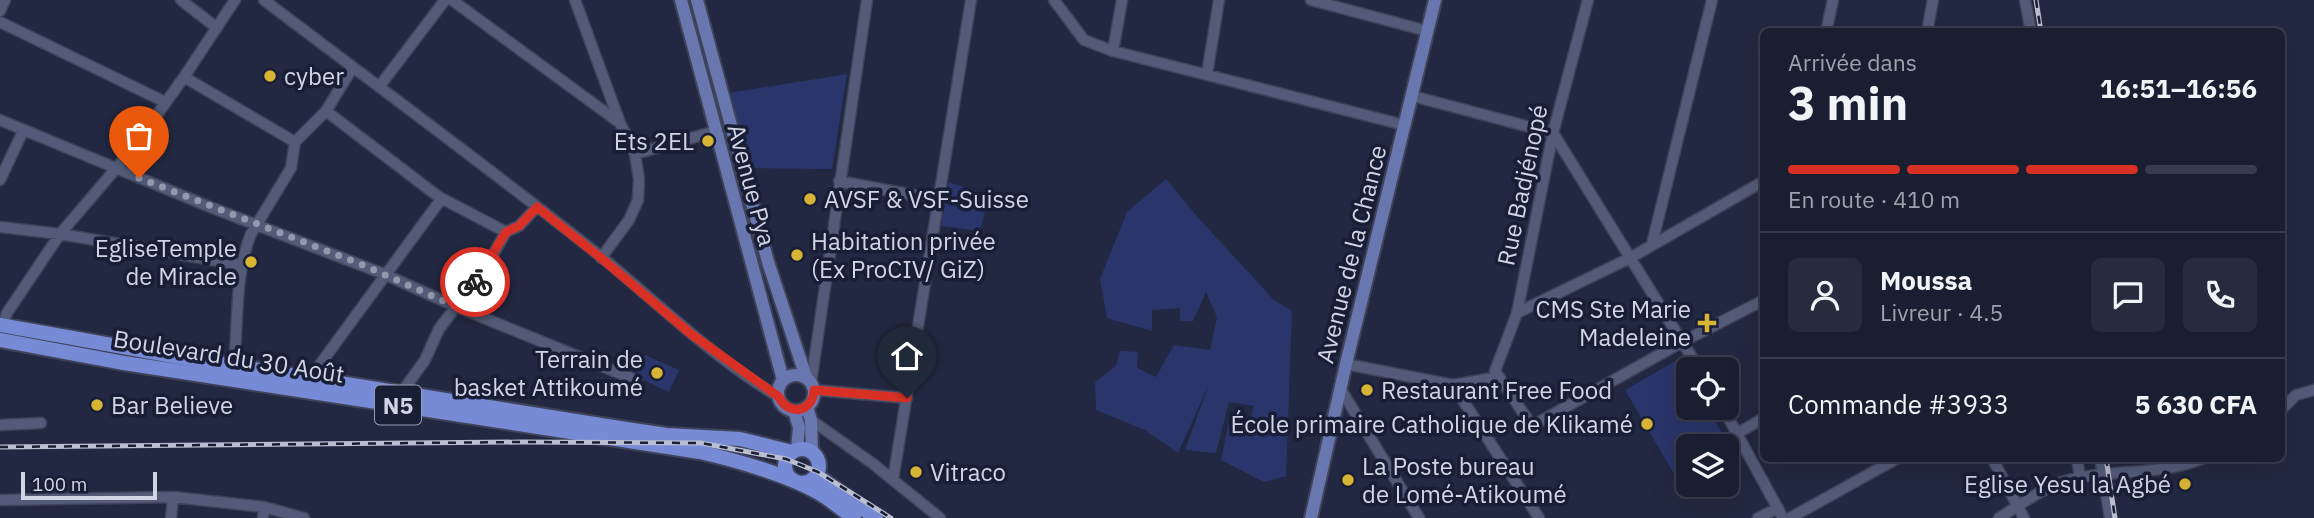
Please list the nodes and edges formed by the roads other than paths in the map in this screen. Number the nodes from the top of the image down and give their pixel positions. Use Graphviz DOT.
graph roads {
  1 [pos="5,0"];
  2 [pos="181,0"];
  3 [pos="235,0"];
  4 [pos="264,0"];
  5 [pos="445,0"];
  6 [pos="452,0"];
  7 [pos="575,0"];
  8 [pos="681,0"];
  9 [pos="697,0"];
  10 [pos="867,0"];
  11 [pos="971,0"];
  12 [pos="1054,0"];
  13 [pos="1122,0"];
  14 [pos="1219,0"];
  15 [pos="1311,0"];
  16 [pos="1435,0"];
  17 [pos="1588,0"];
  18 [pos="1712,0"];
  19 [pos="1833,0"];
  20 [pos="1933,0"];
  21 [pos="2024,0"];
  22 [pos="0,11"];
  23 [pos="0,22"];
  24 [pos="217,28"];
  25 [pos="1827,28"];
  26 [pos="1928,28"];
  27 [pos="2025,28"];
  28 [pos="2030,28"];
  29 [pos="1427,31"];
  30 [pos="1113,51"];
  31 [pos="353,67"];
  32 [pos="1208,74"];
  33 [pos="184,77"];
  34 [pos="379,87"];
  35 [pos="1412,96"];
  36 [pos="165,102"];
  37 [pos="326,111"];
  38 [pos="0,120"];
  39 [pos="620,123"];
  40 [pos="1404,125"];
  41 [pos="23,131"];
  42 [pos="716,131"];
  43 [pos="1553,134"];
  44 [pos="295,142"];
  45 [pos="635,154"];
  46 [pos="116,169"];
  47 [pos="0,180"];
  48 [pos="839,181"];
  49 [pos="1760,183"];
  50 [pos="439,197"];
  51 [pos="939,200"];
  52 [pos="537,207"];
  53 [pos="258,224"];
  54 [pos="0,227"];
  55 [pos="506,232"];
  56 [pos="60,234"];
  57 [pos="1652,244"];
  58 [pos="601,258"];
  59 [pos="1630,258"];
  60 [pos="242,265"];
  61 [pos="384,274"];
  62 [pos="1760,302"];
  63 [pos="457,307"];
  64 [pos="1517,313"];
  65 [pos="1,330"];
  66 [pos="1682,342"];
  67 [pos="1691,357"];
  68 [pos="1346,364"];
  69 [pos="234,366"];
  70 [pos="1499,377"];
  71 [pos="310,378"];
  72 [pos="636,380"];
  73 [pos="810,383"];
  74 [pos="1452,385"];
  75 [pos="780,387"];
  76 [pos="1340,388"];
  77 [pos="2314,390"];
  78 [pos="402,392"];
  79 [pos="907,398"];
  80 [pos="2285,406"];
  81 [pos="801,409"];
  82 [pos="811,420"];
  83 [pos="1730,420"];
  84 [pos="1760,420"];
  85 [pos="41,423"];
  86 [pos="0,425"];
  87 [pos="1738,433"];
  88 [pos="800,451"];
  89 [pos="1891,462"];
  90 [pos="1994,462"];
  91 [pos="2078,462"];
  92 [pos="2101,462"];
  93 [pos="2144,462"];
  94 [pos="2191,462"];
  95 [pos="2145,471"];
  96 [pos="816,475"];
  97 [pos="2103,475"];
  98 [pos="2080,478"];
  99 [pos="893,480"];
  100 [pos="793,481"];
  101 [pos="173,497"];
  102 [pos="0,500"];
  103 [pos="2018,506"];
  104 [pos="263,513"];
  105 [pos="1780,513"];
  106 [pos="171,518"];
  107 [pos="304,518"];
  108 [pos="854,518"];
  109 [pos="876,518"];
  110 [pos="940,518"];
  111 [pos="1311,518"];
  112 [pos="1419,518"];
  113 [pos="1539,518"];
  114 [pos="1758,518"];
  115 [pos="1790,518"];
  116 [pos="1999,518"];
  117 [pos="2024,518"];
  118 [pos="2110,518"];
  1 -- 22 [label="street"];
  2 -- 24 [label="street"];
  3 -- 24 [label="street"];
  4 -- 31 [label="street"];
  5 -- 34 [label="street"];
  6 -- 39 [label="street"];
  7 -- 39 [label="street"];
  8 -- 42 [label="main road, Avenue Pya"];
  9 -- 73 [label="main road, Avenue Pya"];
  10 -- 48 [label="street"];
  11 -- 51 [label="street"];
  12 -- 30 [label="street"];
  13 -- 30 [label="street"];
  14 -- 32 [label="street"];
  15 -- 29 [label="street"];
  16 -- 29 [label="main road, Avenue de la Chance"];
  17 -- 43 [label="street, Rue Badjénopé"];
  18 -- 57 [label="street"];
  19 -- 25 [label="street"];
  20 -- 26 [label="street"];
  21 -- 27 [label="street"];
  21 -- 28 [label="street"];
  23 -- 36 [label="street"];
  24 -- 33 [label="street"];
  29 -- 35 [label="main road, Avenue de la Chance"];
  30 -- 32 [label="street"];
  31 -- 34 [label="street"];
  31 -- 37 [label="street"];
  32 -- 40 [label="street"];
  33 -- 36 [label="street"];
  33 -- 44 [label="street"];
  34 -- 52 [label="street"];
  35 -- 40 [label="main road, Avenue de la Chance"];
  35 -- 43 [label="street"];
  36 -- 46 [label="street"];
  37 -- 44 [label="street"];
  37 -- 50 [label="street"];
  38 -- 41 [label="street"];
  39 -- 45 [label="street"];
  40 -- 68 [label="main road, Avenue de la Chance"];
  41 -- 46 [label="street"];
  41 -- 47 [label="street"];
  42 -- 45 [label="street"];
  42 -- 75 [label="main road, Avenue Pya"];
  43 -- 59 [label="street"];
  43 -- 64 [label="street, Rue Badjénopé"];
  44 -- 53 [label="street"];
  45 -- 58 [label="street"];
  46 -- 53 [label="street"];
  46 -- 56 [label="street"];
  48 -- 51 [label="street"];
  48 -- 73 [label="street"];
  49 -- 57 [label="street"];
  50 -- 55 [label="street"];
  50 -- 61 [label="street"];
  51 -- 79 [label="street"];
  52 -- 55 [label="street"];
  52 -- 58 [label="street"];
  53 -- 60 [label="street"];
  53 -- 61 [label="street"];
  54 -- 56 [label="street"];
  55 -- 63 [label="street"];
  56 -- 60 [label="street"];
  56 -- 65 [label="street"];
  57 -- 59 [label="street"];
  58 -- 75 [label="street"];
  59 -- 64 [label="street"];
  59 -- 66 [label="street"];
  60 -- 69 [label="street"];
  61 -- 63 [label="street"];
  61 -- 71 [label="street"];
  62 -- 66 [label="street"];
  63 -- 72 [label="street"];
  63 -- 78 [label="street"];
  64 -- 70 [label="street, Rue Badjénopé"];
  65 -- 69 [label="highway, Boulevard du 30 Août / N5"];
  65 -- 100 [label="highway, Boulevard du 30 Août / N5"];
  66 -- 67 [label="street"];
  66 -- 70 [label="street"];
  68 -- 74 [label="street"];
  68 -- 76 [label="main road, Avenue de la Chance"];
  69 -- 71 [label="highway, Boulevard du 30 Août / N5"];
  70 -- 74 [label="street"];
  71 -- 78 [label="highway, Boulevard du 30 Août / N5"];
  73 -- 75 [label="main road"];
  73 -- 79 [label="street"];
  73 -- 81 [label="main road"];
  74 -- 113 [label="street"];
  75 -- 81 [label="main road"];
  76 -- 111 [label="main road, Avenue de la Chance"];
  76 -- 112 [label="street"];
  77 -- 80 [label="street"];
  78 -- 88 [label="highway, Boulevard du 30 Août / N5"];
  79 -- 99 [label="street"];
  81 -- 82 [label="main road"];
  81 -- 88 [label="main road"];
  82 -- 88 [label="main road"];
  82 -- 99 [label="street"];
  83 -- 87 [label="street"];
  84 -- 87 [label="street"];
  85 -- 86 [label="street"];
  87 -- 105 [label="street"];
  88 -- 96 [label="highway"];
  88 -- 100 [label="highway"];
  89 -- 115 [label="street"];
  90 -- 103 [label="street"];
  91 -- 98 [label="street"];
  92 -- 97 [label="street"];
  93 -- 95 [label="street"];
  94 -- 95 [label="street"];
  95 -- 97 [label="street"];
  96 -- 100 [label="highway"];
  96 -- 109 [label="highway"];
  97 -- 98 [label="street"];
  97 -- 118 [label="street"];
  98 -- 103 [label="street"];
  99 -- 110 [label="street"];
  100 -- 108 [label="highway, Boulevard du 30 Août / N5"];
  101 -- 102 [label="street"];
  101 -- 104 [label="street"];
  101 -- 106 [label="street"];
  103 -- 116 [label="street"];
  103 -- 117 [label="street"];
  104 -- 107 [label="street"];
  105 -- 114 [label="street"];
}
